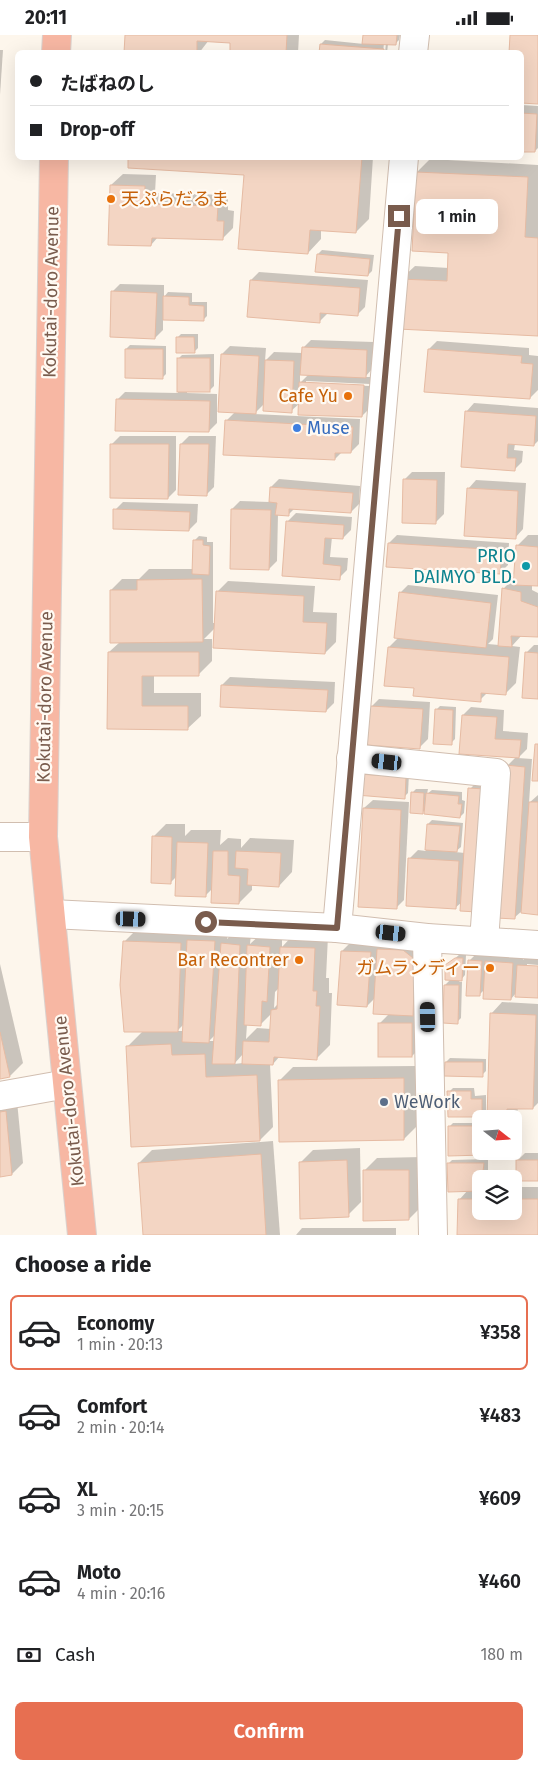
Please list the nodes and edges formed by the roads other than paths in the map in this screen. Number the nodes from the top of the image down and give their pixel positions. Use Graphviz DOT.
graph roads {
  1 [pos="57,35"];
  2 [pos="414,35"];
  3 [pos="56,50"];
  4 [pos="413,50"];
  5 [pos="54,160"];
  6 [pos="404,160"];
  7 [pos="351,759"];
  8 [pos="0,837"];
  9 [pos="43,837"];
  10 [pos="51,914"];
  11 [pos="337,928"];
  12 [pos="427,937"];
  13 [pos="484,941"];
  14 [pos="538,945"];
  15 [pos="67,1084"];
  16 [pos="0,1097"];
  17 [pos="82,1235"];
  18 [pos="432,1235"];
  1 -- 3 [label="highway"];
  2 -- 4 [label="street"];
  5 -- 9 [label="highway, Kokutai-doro Avenue"];
  6 -- 7 [label="street"];
  7 -- 11 [label="street"];
  7 -- 13 [label="street"];
  8 -- 9 [label="street"];
  9 -- 10 [label="highway, Kokutai-doro Avenue"];
  10 -- 11 [label="street"];
  10 -- 15 [label="highway, Kokutai-doro Avenue"];
  11 -- 12 [label="street"];
  12 -- 13 [label="street"];
  12 -- 18 [label="street"];
  13 -- 14 [label="street"];
  15 -- 16 [label="street"];
  15 -- 17 [label="highway, Kokutai-doro Avenue"];
}
